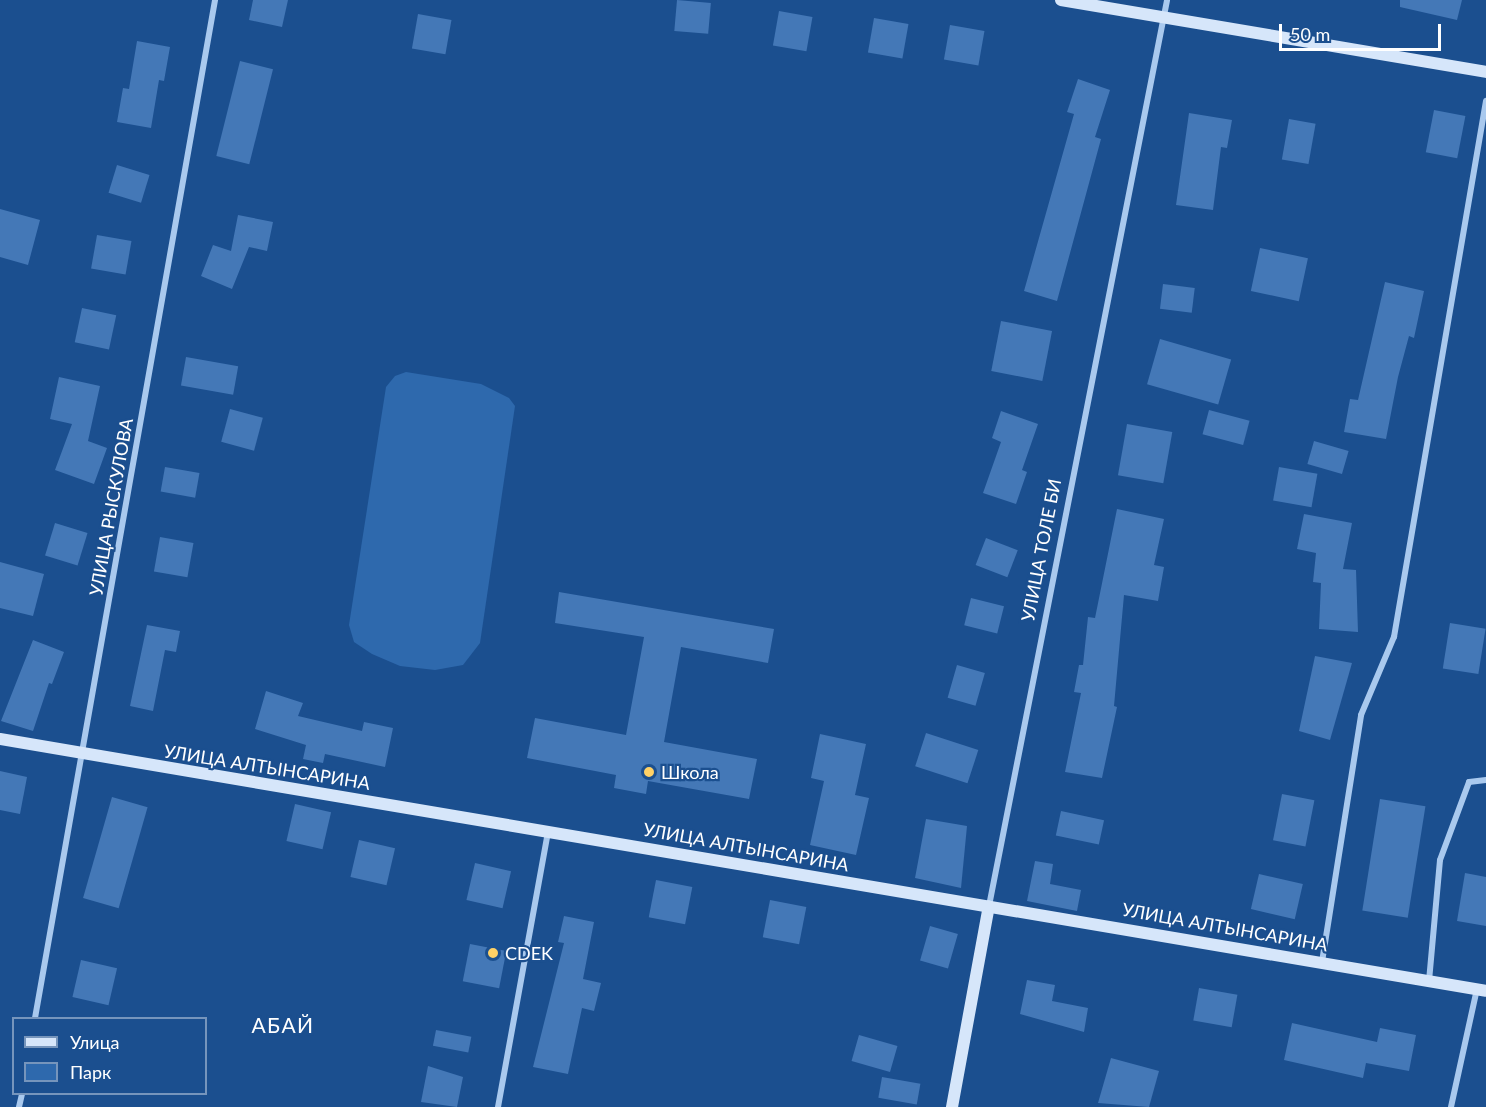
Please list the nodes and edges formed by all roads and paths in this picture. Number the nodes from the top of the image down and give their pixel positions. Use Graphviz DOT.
graph roads {
  1 [pos="215,0"];
  2 [pos="1061,0"];
  3 [pos="1167,0"];
  4 [pos="1164,16"];
  5 [pos="1486,72"];
  6 [pos="1486,101"];
  7 [pos="0,739"];
  8 [pos="83,756"];
  9 [pos="1486,780"];
  10 [pos="549,832"];
  11 [pos="989,906"];
  12 [pos="1322,962"];
  13 [pos="1429,981"];
  14 [pos="1481,990"];
  15 [pos="35,1017"];
  16 [pos="498,1107"];
  17 [pos="952,1107"];
  18 [pos="1451,1107"];
  1 -- 8 [label="street, УЛИЦА РЫСКУЛОВА"];
  2 -- 4 [label="street"];
  3 -- 4 [label="street, УЛИЦА ТОЛЕ БИ"];
  4 -- 5 [label="street"];
  4 -- 11 [label="street, УЛИЦА ТОЛЕ БИ"];
  6 -- 12 [label="street"];
  7 -- 8 [label="street, УЛИЦА АЛТЫНСАРИНА"];
  8 -- 10 [label="street, УЛИЦА АЛТЫНСАРИНА"];
  8 -- 15 [label="street, УЛИЦА РЫСКУЛОВА"];
  9 -- 13 [label="street"];
  10 -- 11 [label="street, УЛИЦА АЛТЫНСАРИНА"];
  10 -- 16 [label="street"];
  11 -- 12 [label="street, УЛИЦА АЛТЫНСАРИНА"];
  11 -- 17 [label="street, УЛИЦА ТОЛЕ БИ"];
  12 -- 13 [label="street, УЛИЦА АЛТЫНСАРИНА"];
  13 -- 14 [label="street, УЛИЦА АЛТЫНСАРИНА"];
  14 -- 18 [label="street"];
}
